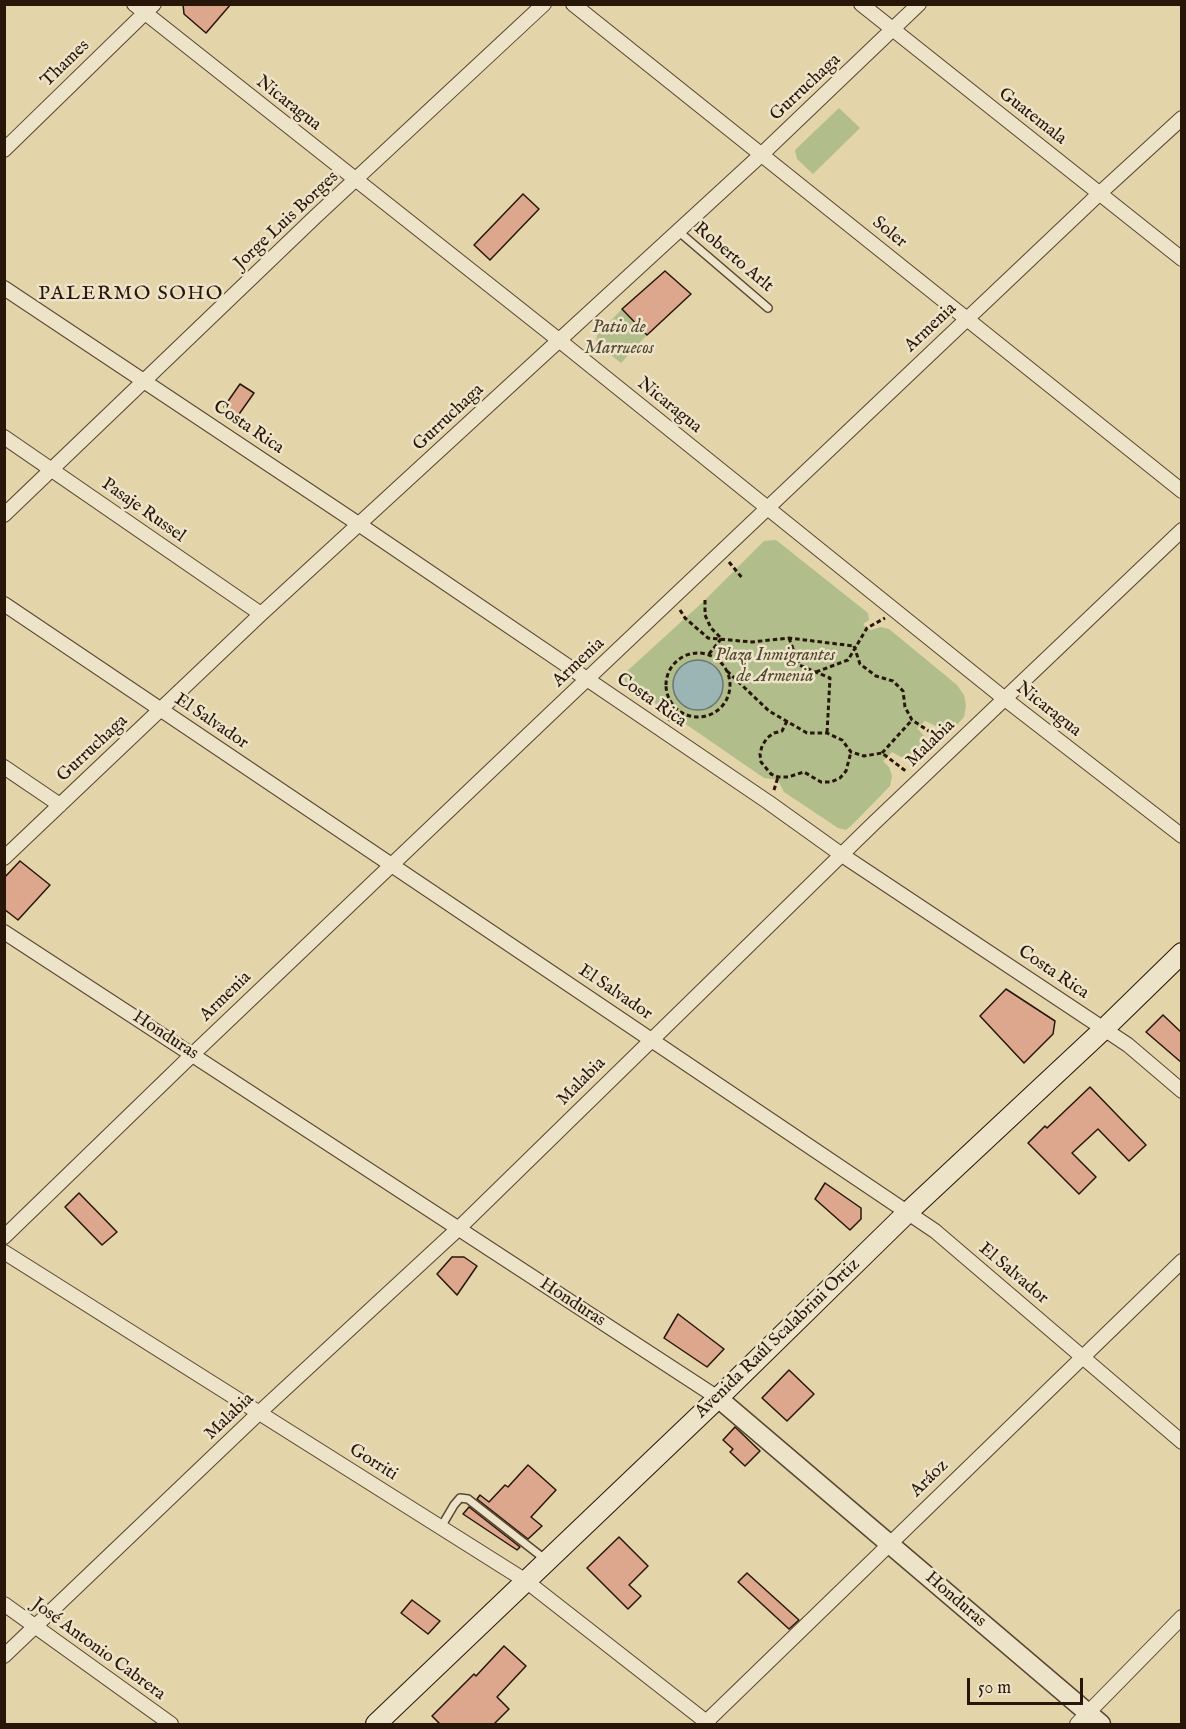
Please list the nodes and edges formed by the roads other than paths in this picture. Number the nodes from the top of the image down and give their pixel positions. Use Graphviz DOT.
graph roads {
  1 [pos="544,4"];
  2 [pos="573,4"];
  3 [pos="861,4"];
  4 [pos="919,4"];
  5 [pos="144,7"];
  6 [pos="893,31"];
  7 [pos="1182,118"];
  8 [pos="4,150"];
  9 [pos="762,154"];
  10 [pos="356,180"];
  11 [pos="1100,194"];
  12 [pos="678,231"];
  13 [pos="1182,259"];
  14 [pos="4,288"];
  15 [pos="768,308"];
  16 [pos="968,319"];
  17 [pos="560,341"];
  18 [pos="146,381"];
  19 [pos="4,437"];
  20 [pos="51,469"];
  21 [pos="1182,491"];
  22 [pos="767,508"];
  23 [pos="4,515"];
  24 [pos="360,525"];
  25 [pos="1182,530"];
  26 [pos="4,604"];
  27 [pos="261,614"];
  28 [pos="588,679"];
  29 [pos="1005,699"];
  30 [pos="162,710"];
  31 [pos="4,767"];
  32 [pos="60,804"];
  33 [pos="1182,836"];
  34 [pos="842,855"];
  35 [pos="4,858"];
  36 [pos="391,865"];
  37 [pos="4,932"];
  38 [pos="1182,953"];
  39 [pos="1104,1029"];
  40 [pos="651,1039"];
  41 [pos="193,1054"];
  42 [pos="1182,1090"];
  43 [pos="908,1212"];
  44 [pos="459,1229"];
  45 [pos="4,1237"];
  46 [pos="4,1251"];
  47 [pos="1182,1261"];
  48 [pos="1084,1357"];
  49 [pos="718,1398"];
  50 [pos="260,1412"];
  51 [pos="1182,1442"];
  52 [pos="441,1527"];
  53 [pos="889,1543"];
  54 [pos="547,1560"];
  55 [pos="526,1581"];
  56 [pos="4,1604"];
  57 [pos="1182,1617"];
  58 [pos="35,1627"];
  59 [pos="4,1656"];
  60 [pos="1089,1721"];
  61 [pos="706,1724"];
  62 [pos="171,1725"];
  63 [pos="376,1725"];
  1 -- 10 [label="street, Jorge Luis Borges"];
  2 -- 9 [label="street, Soler"];
  3 -- 6 [label="street, Guatemala"];
  4 -- 6 [label="street, Gurruchaga"];
  5 -- 8 [label="street, Thames"];
  5 -- 10 [label="street, Nicaragua"];
  6 -- 9 [label="street, Gurruchaga"];
  6 -- 11 [label="street, Guatemala"];
  7 -- 11 [label="street, Armenia"];
  9 -- 12 [label="street, Gurruchaga"];
  9 -- 16 [label="street, Soler"];
  10 -- 17 [label="street, Nicaragua"];
  10 -- 18 [label="street, Jorge Luis Borges"];
  11 -- 13 [label="street, Guatemala"];
  11 -- 16 [label="street, Armenia"];
  12 -- 15 [label="lane, Roberto Arlt"];
  12 -- 17 [label="street, Gurruchaga"];
  14 -- 18 [label="street, Costa Rica"];
  16 -- 21 [label="street, Soler"];
  16 -- 22 [label="street, Armenia"];
  17 -- 22 [label="street, Nicaragua"];
  17 -- 24 [label="street, Gurruchaga"];
  18 -- 20 [label="street, Jorge Luis Borges"];
  18 -- 24 [label="street, Costa Rica"];
  19 -- 20 [label="street, Pasaje Russel"];
  20 -- 23 [label="street, Jorge Luis Borges"];
  20 -- 27 [label="street, Pasaje Russel"];
  22 -- 28 [label="street, Armenia"];
  22 -- 29 [label="street, Nicaragua"];
  24 -- 27 [label="street, Gurruchaga"];
  24 -- 28 [label="street, Costa Rica"];
  25 -- 29 [label="street, Malabia"];
  26 -- 30 [label="street, El Salvador"];
  27 -- 30 [label="street, Gurruchaga"];
  28 -- 34 [label="street, Costa Rica"];
  28 -- 36 [label="street, Armenia"];
  29 -- 33 [label="street, Nicaragua"];
  29 -- 34 [label="street, Malabia"];
  30 -- 32 [label="street, Gurruchaga"];
  30 -- 36 [label="street, El Salvador"];
  31 -- 32 [label="street"];
  32 -- 35 [label="street, Gurruchaga"];
  34 -- 39 [label="street, Costa Rica"];
  34 -- 40 [label="street, Malabia"];
  36 -- 40 [label="street, El Salvador"];
  36 -- 41 [label="street, Armenia"];
  37 -- 41 [label="street, Honduras"];
  38 -- 39 [label="main road, Avenida Raúl Scalabrini Ortiz"];
  39 -- 42 [label="street, Costa Rica"];
  39 -- 43 [label="main road, Avenida Raúl Scalabrini Ortiz"];
  40 -- 43 [label="street, El Salvador"];
  40 -- 44 [label="street, Malabia"];
  41 -- 44 [label="street, Honduras"];
  41 -- 45 [label="street, Armenia"];
  43 -- 48 [label="street, El Salvador"];
  43 -- 49 [label="main road, Avenida Raúl Scalabrini Ortiz"];
  44 -- 49 [label="street, Honduras"];
  44 -- 50 [label="street, Malabia"];
  46 -- 50 [label="street, Gorriti"];
  47 -- 48 [label="street, Aráoz"];
  48 -- 51 [label="street, El Salvador"];
  48 -- 53 [label="street, Aráoz"];
  49 -- 53 [label="street, Honduras"];
  49 -- 54 [label="main road, Avenida Raúl Scalabrini Ortiz"];
  50 -- 52 [label="street, Gorriti"];
  50 -- 58 [label="street, Malabia"];
  52 -- 54 [label="lane"];
  52 -- 55 [label="street, Gorriti"];
  53 -- 60 [label="street, Honduras"];
  53 -- 61 [label="street, Aráoz"];
  54 -- 55 [label="main road, Avenida Raúl Scalabrini Ortiz"];
  55 -- 61 [label="street, Gorriti"];
  55 -- 63 [label="main road, Avenida Raúl Scalabrini Ortiz"];
  56 -- 58 [label="street, José Antonio Cabrera"];
  57 -- 60 [label="street"];
  58 -- 59 [label="street, Malabia"];
  58 -- 62 [label="street, José Antonio Cabrera"];
}
